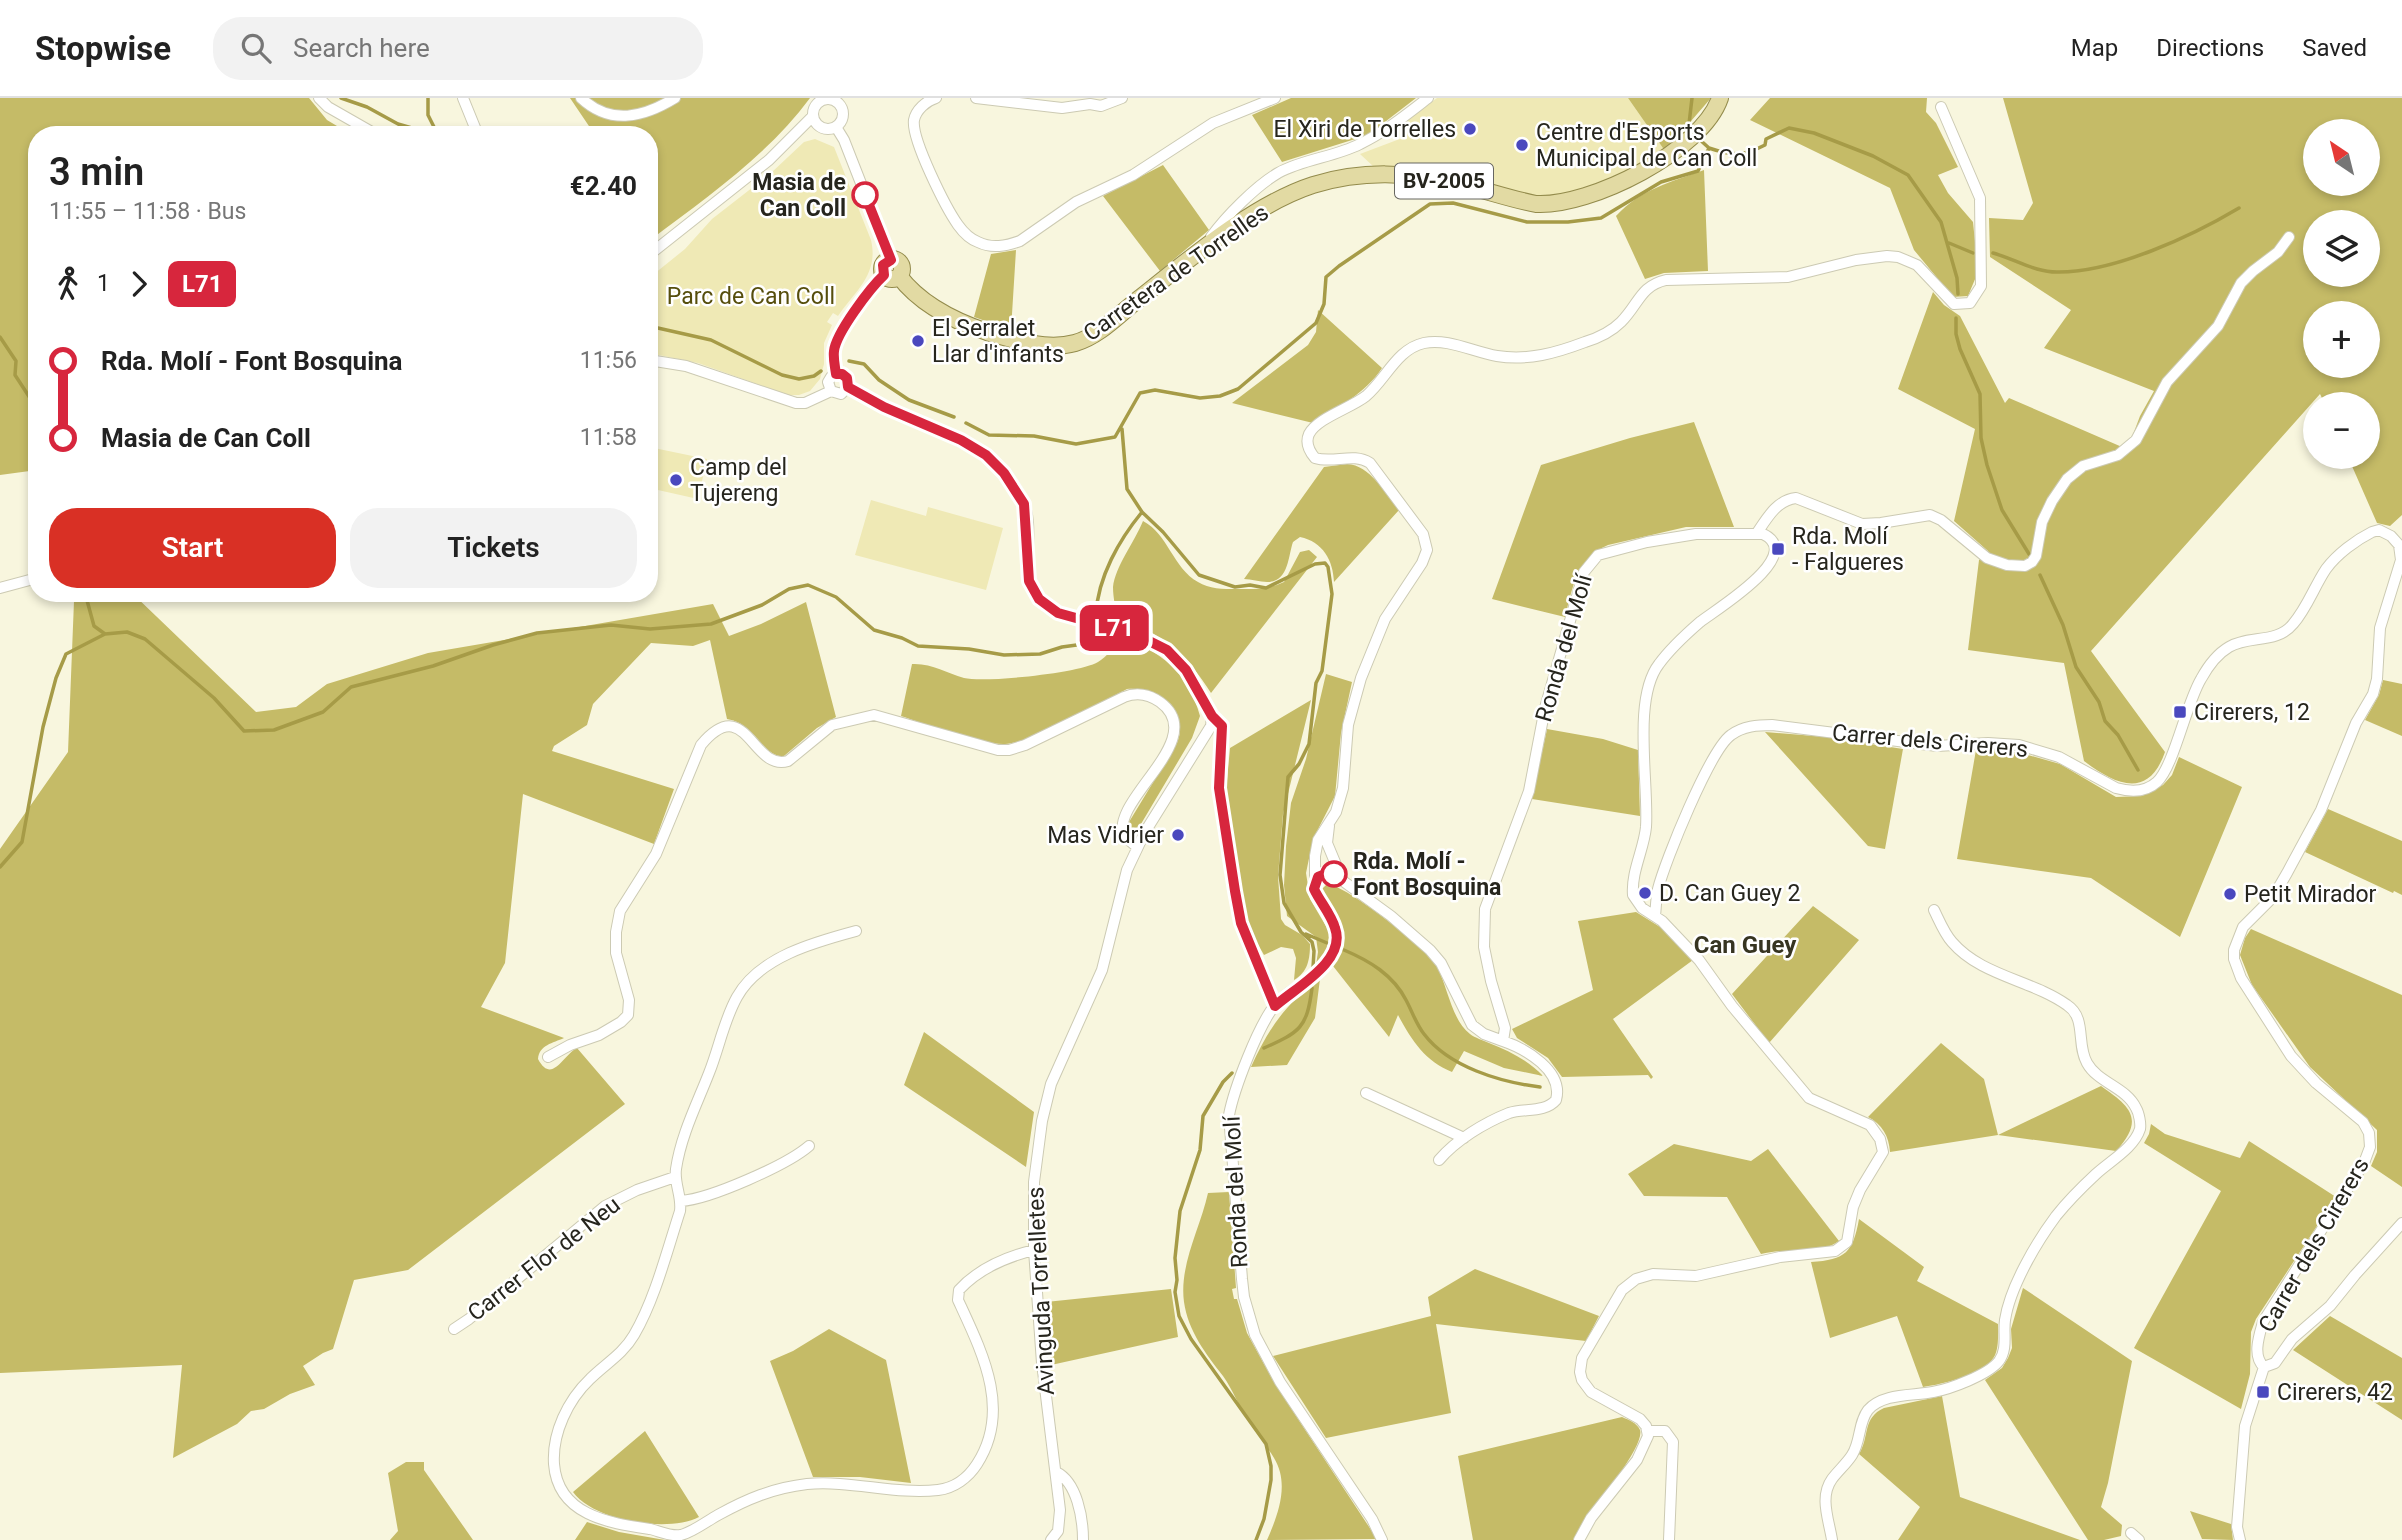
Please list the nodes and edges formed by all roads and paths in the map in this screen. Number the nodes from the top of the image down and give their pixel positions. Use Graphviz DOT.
graph roads {
  1 [pos="319,98"];
  2 [pos="463,98"];
  3 [pos="581,98"];
  4 [pos="675,98"];
  5 [pos="936,98"];
  6 [pos="976,98"];
  7 [pos="1122,98"];
  8 [pos="1275,98"];
  9 [pos="1428,98"];
  10 [pos="1720,98"];
  11 [pos="834,99"];
  12 [pos="1941,107"];
  13 [pos="812,117"];
  14 [pos="361,126"];
  15 [pos="474,126"];
  16 [pos="836,127"];
  17 [pos="2289,237"];
  18 [pos="658,248"];
  19 [pos="1201,250"];
  20 [pos="891,270"];
  21 [pos="658,361"];
  22 [pos="836,374"];
  23 [pos="848,387"];
  24 [pos="831,391"];
  25 [pos="1757,533"];
  26 [pos="28,580"];
  27 [pos="0,588"];
  28 [pos="1212,716"];
  29 [pos="1330,822"];
  30 [pos="1137,847"];
  31 [pos="1342,879"];
  32 [pos="1315,882"];
  33 [pos="1934,910"];
  34 [pos="1655,916"];
  35 [pos="856,931"];
  36 [pos="1275,1006"];
  37 [pos="1503,1041"];
  38 [pos="548,1057"];
  39 [pos="1366,1093"];
  40 [pos="1464,1138"];
  41 [pos="809,1146"];
  42 [pos="1439,1160"];
  43 [pos="675,1177"];
  44 [pos="681,1201"];
  45 [pos="2402,1223"];
  46 [pos="1034,1250"];
  47 [pos="454,1329"];
  48 [pos="2264,1367"];
  49 [pos="1648,1431"];
  50 [pos="1056,1472"];
  51 [pos="683,1538"];
  52 [pos="1051,1540"];
  53 [pos="1083,1540"];
  54 [pos="1382,1540"];
  55 [pos="1579,1540"];
  56 [pos="1669,1540"];
  57 [pos="1832,1540"];
  58 [pos="2240,1540"];
  1 -- 14 [label="street"];
  2 -- 15 [label="street"];
  3 -- 4 [label="street"];
  5 -- 8 [label="street"];
  6 -- 7 [label="street"];
  9 -- 19 [label="street"];
  10 -- 19 [label="main road, Carretera de Torrelles / BV-2005"];
  11 -- 13 [label="street"];
  11 -- 16 [label="street"];
  12 -- 29 [label="street"];
  13 -- 16 [label="street"];
  13 -- 18 [label="street"];
  16 -- 20 [label="street, BV-2005"];
  17 -- 25 [label="street"];
  19 -- 20 [label="main road, Carretera de Torrelles / BV-2005"];
  20 -- 22 [label="street"];
  21 -- 24 [label="street"];
  22 -- 23 [label="street"];
  22 -- 24 [label="street"];
  23 -- 24 [label="street"];
  23 -- 28 [label="street"];
  25 -- 34 [label="street"];
  25 -- 37 [label="street, Ronda del Molí"];
  26 -- 27 [label="street"];
  28 -- 30 [label="street, Avinguda Torrelletes"];
  28 -- 36 [label="street"];
  29 -- 31 [label="street"];
  29 -- 32 [label="street"];
  30 -- 38 [label="street"];
  30 -- 46 [label="street, Avinguda Torrelletes"];
  31 -- 32 [label="street"];
  31 -- 37 [label="street"];
  32 -- 36 [label="street, Ronda del Molí"];
  33 -- 57 [label="street"];
  34 -- 48 [label="street, Carrer dels Cirerers"];
  34 -- 49 [label="street"];
  35 -- 43 [label="street"];
  36 -- 54 [label="street, Ronda del Molí"];
  37 -- 40 [label="street"];
  39 -- 40 [label="street"];
  40 -- 42 [label="street"];
  41 -- 44 [label="street"];
  43 -- 44 [label="street"];
  43 -- 47 [label="street, Carrer Flor de Neu"];
  44 -- 51 [label="street"];
  45 -- 48 [label="street"];
  46 -- 50 [label="street, Avinguda Torrelletes"];
  46 -- 51 [label="street"];
  48 -- 58 [label="street, Carrer dels Cirerers"];
  49 -- 55 [label="street"];
  49 -- 56 [label="street"];
  50 -- 52 [label="street, Avinguda Torrelletes"];
  50 -- 53 [label="street"];
}
